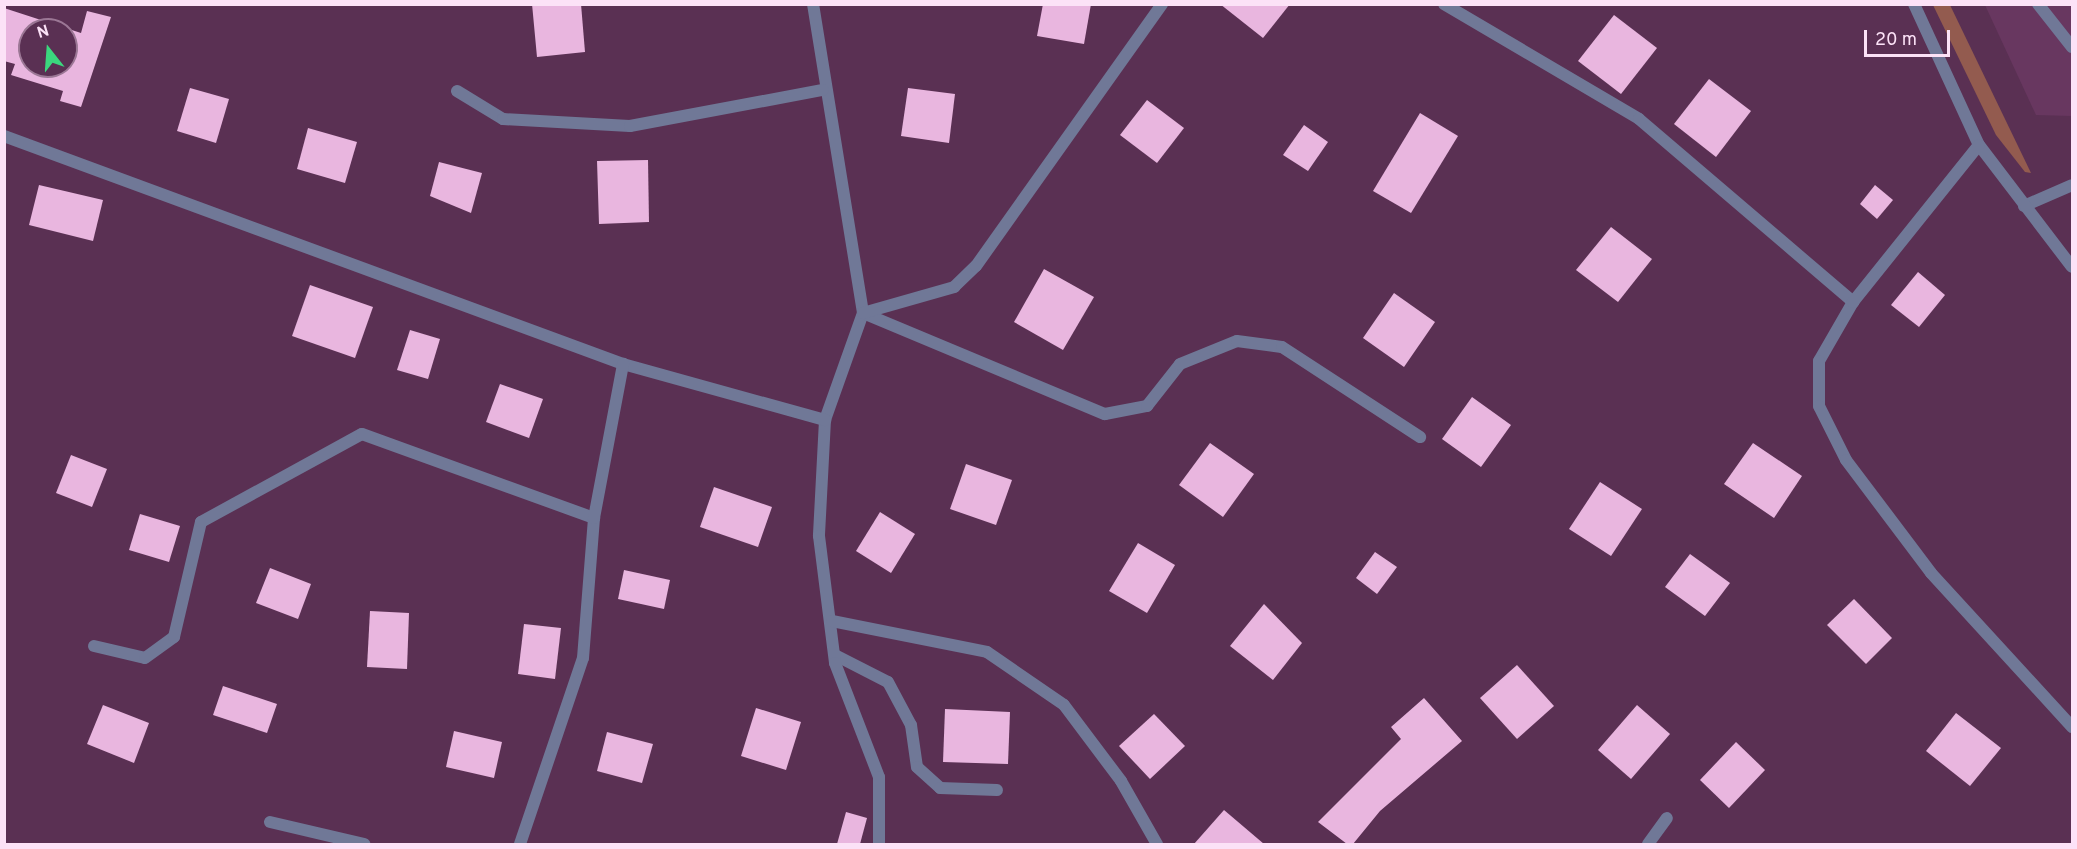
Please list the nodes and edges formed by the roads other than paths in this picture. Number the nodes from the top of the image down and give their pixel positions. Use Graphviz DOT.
graph roads {
  1 [pos="813,4"];
  2 [pos="1162,4"];
  3 [pos="1444,4"];
  4 [pos="1914,4"];
  5 [pos="2038,4"];
  6 [pos="2073,47"];
  7 [pos="823,90"];
  8 [pos="457,91"];
  9 [pos="4,136"];
  10 [pos="1979,145"];
  11 [pos="2073,185"];
  12 [pos="2024,206"];
  13 [pos="2073,267"];
  14 [pos="1853,302"];
  15 [pos="863,313"];
  16 [pos="623,364"];
  17 [pos="825,420"];
  18 [pos="1420,437"];
  19 [pos="594,518"];
  20 [pos="832,621"];
  21 [pos="94,646"];
  22 [pos="835,655"];
  23 [pos="2073,727"];
  24 [pos="997,790"];
  25 [pos="1667,818"];
  26 [pos="270,822"];
  27 [pos="364,844"];
  28 [pos="520,844"];
  29 [pos="879,844"];
  30 [pos="1156,844"];
  31 [pos="1648,844"];
  1 -- 7 [label="street"];
  2 -- 15 [label="street"];
  3 -- 14 [label="street"];
  4 -- 10 [label="street"];
  5 -- 6 [label="street"];
  7 -- 8 [label="street"];
  7 -- 15 [label="street"];
  9 -- 16 [label="street"];
  10 -- 12 [label="street"];
  10 -- 14 [label="street"];
  11 -- 12 [label="street"];
  12 -- 13 [label="street"];
  14 -- 23 [label="street"];
  15 -- 17 [label="street"];
  15 -- 18 [label="street"];
  16 -- 17 [label="street"];
  16 -- 19 [label="street"];
  17 -- 20 [label="street"];
  19 -- 21 [label="street"];
  19 -- 28 [label="street"];
  20 -- 22 [label="street"];
  20 -- 30 [label="street"];
  22 -- 24 [label="street"];
  22 -- 29 [label="street"];
  25 -- 31 [label="street"];
  26 -- 27 [label="street"];
}
